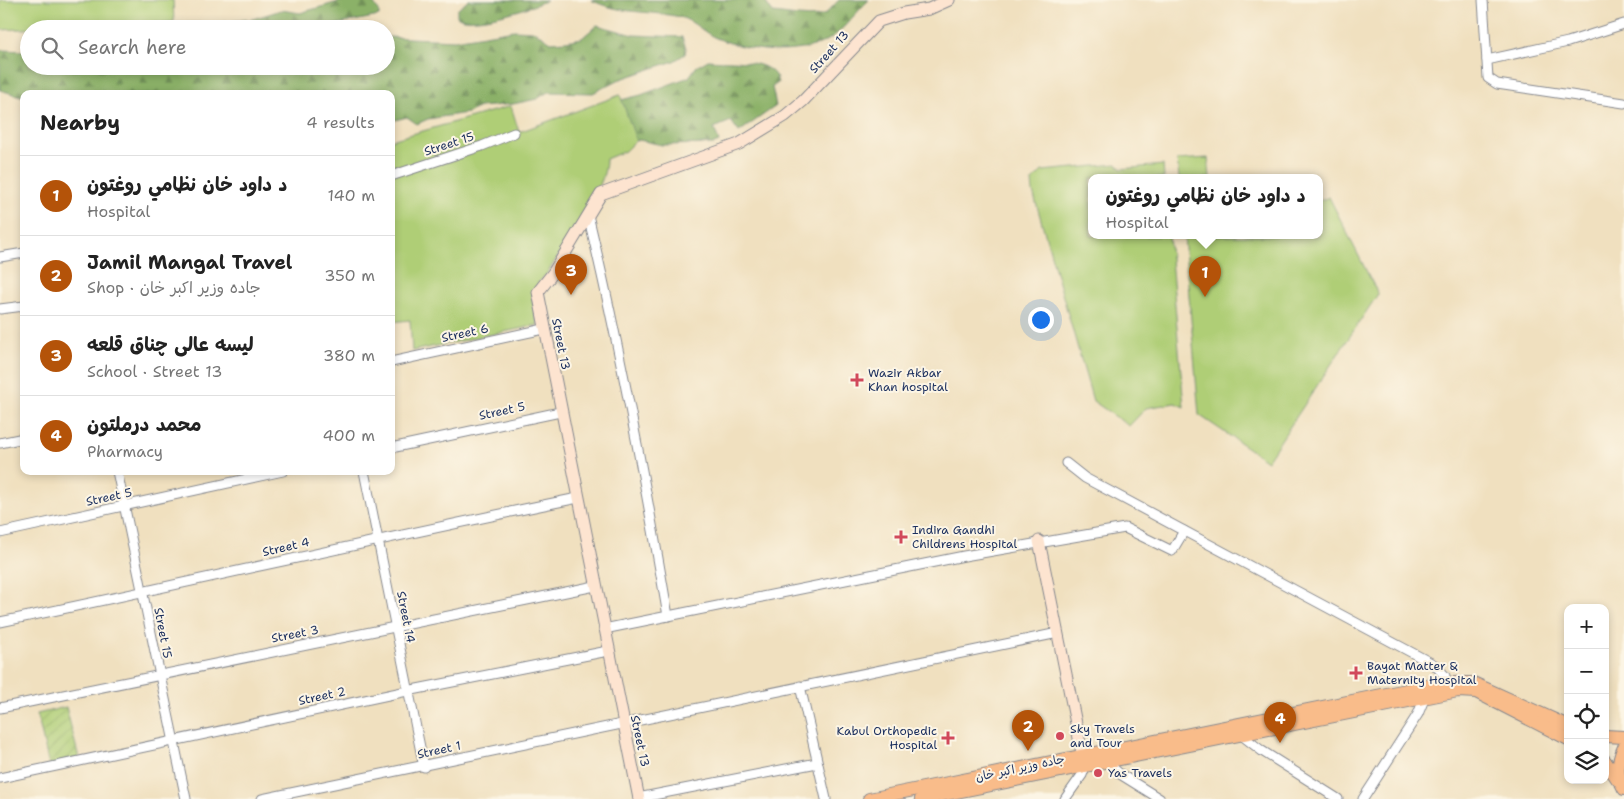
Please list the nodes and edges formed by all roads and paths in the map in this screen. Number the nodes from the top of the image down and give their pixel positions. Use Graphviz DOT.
graph roads {
  1 [pos="949,0"];
  2 [pos="1483,0"];
  3 [pos="1624,24"];
  4 [pos="1487,60"];
  5 [pos="1624,103"];
  6 [pos="514,133"];
  7 [pos="395,175"];
  8 [pos="588,215"];
  9 [pos="20,254"];
  10 [pos="0,257"];
  11 [pos="20,306"];
  12 [pos="0,309"];
  13 [pos="544,329"];
  14 [pos="395,361"];
  15 [pos="560,412"];
  16 [pos="20,439"];
  17 [pos="0,443"];
  18 [pos="395,447"];
  19 [pos="1066,463"];
  20 [pos="118,475"];
  21 [pos="265,475"];
  22 [pos="365,475"];
  23 [pos="578,498"];
  24 [pos="124,506"];
  25 [pos="1184,531"];
  26 [pos="0,533"];
  27 [pos="378,538"];
  28 [pos="1039,541"];
  29 [pos="595,586"];
  30 [pos="142,592"];
  31 [pos="668,616"];
  32 [pos="0,622"];
  33 [pos="395,627"];
  34 [pos="604,629"];
  35 [pos="1058,633"];
  36 [pos="608,651"];
  37 [pos="159,674"];
  38 [pos="800,686"];
  39 [pos="1447,688"];
  40 [pos="407,691"];
  41 [pos="1425,697"];
  42 [pos="0,708"];
  43 [pos="622,723"];
  44 [pos="1564,724"];
  45 [pos="1239,728"];
  46 [pos="1609,736"];
  47 [pos="1564,737"];
  48 [pos="1624,737"];
  49 [pos="173,741"];
  50 [pos="1624,747"];
  51 [pos="1109,756"];
  52 [pos="1083,761"];
  53 [pos="817,763"];
  54 [pos="424,767"];
  55 [pos="1609,767"];
  56 [pos="0,778"];
  57 [pos="1622,786"];
  58 [pos="910,795"];
  59 [pos="186,799"];
  60 [pos="262,799"];
  61 [pos="638,799"];
  62 [pos="826,799"];
  63 [pos="869,799"];
  64 [pos="921,799"];
  65 [pos="1065,799"];
  66 [pos="1160,799"];
  67 [pos="1338,799"];
  68 [pos="1363,799"];
  1 -- 8 [label="street, Street 13"];
  2 -- 4 [label="street"];
  3 -- 4 [label="street"];
  4 -- 5 [label="street"];
  6 -- 7 [label="street, Street 15"];
  8 -- 13 [label="street, Street 13"];
  8 -- 31 [label="street"];
  9 -- 10 [label="street"];
  11 -- 12 [label="street"];
  13 -- 14 [label="street, Street 6"];
  13 -- 15 [label="street, Street 13"];
  15 -- 18 [label="street, Street 5"];
  15 -- 23 [label="street, Street 13"];
  16 -- 17 [label="street"];
  19 -- 25 [label="street"];
  20 -- 24 [label="street, Street 15"];
  21 -- 24 [label="street, Street 5"];
  22 -- 27 [label="street, Street 14"];
  23 -- 27 [label="street, Street 4"];
  23 -- 29 [label="street, Street 13"];
  24 -- 26 [label="street, Street 5"];
  24 -- 30 [label="street, Street 15"];
  25 -- 28 [label="street"];
  25 -- 39 [label="street"];
  27 -- 30 [label="street, Street 4"];
  27 -- 33 [label="street, Street 14"];
  28 -- 31 [label="street"];
  28 -- 35 [label="street"];
  29 -- 33 [label="street, Street 3"];
  29 -- 34 [label="street, Street 13"];
  30 -- 32 [label="street, Street 4"];
  30 -- 37 [label="street, Street 15"];
  31 -- 34 [label="street"];
  33 -- 37 [label="street, Street 3"];
  33 -- 40 [label="street, Street 14"];
  34 -- 36 [label="street, Street 13"];
  35 -- 38 [label="street, Street 1"];
  35 -- 52 [label="street"];
  36 -- 40 [label="street, Street 2"];
  36 -- 43 [label="street, Street 13"];
  37 -- 42 [label="street, Street 3"];
  37 -- 49 [label="street, Street 15"];
  38 -- 43 [label="street, Street 1"];
  38 -- 53 [label="street"];
  39 -- 41 [label="main road"];
  39 -- 44 [label="main road"];
  39 -- 45 [label="main road"];
  39 -- 47 [label="main road"];
  40 -- 49 [label="street, Street 2"];
  40 -- 54 [label="street, Street 14"];
  41 -- 45 [label="main road"];
  41 -- 68 [label="street"];
  43 -- 54 [label="street, Street 1"];
  43 -- 61 [label="street, Street 13"];
  45 -- 51 [label="main road"];
  45 -- 67 [label="street"];
  46 -- 48 [label="main road"];
  49 -- 56 [label="street, Street 2"];
  49 -- 59 [label="street, Street 15"];
  50 -- 57 [label="main road"];
  51 -- 52 [label="main road"];
  51 -- 66 [label="street"];
  52 -- 58 [label="main road, جاده وزیر اکبر خان"];
  52 -- 64 [label="main road"];
  52 -- 65 [label="street"];
  53 -- 61 [label="street"];
  53 -- 62 [label="street"];
  54 -- 60 [label="street, Street 1"];
  55 -- 57 [label="main road"];
  58 -- 63 [label="main road, جاده وزیر اکبر خان"];
}
